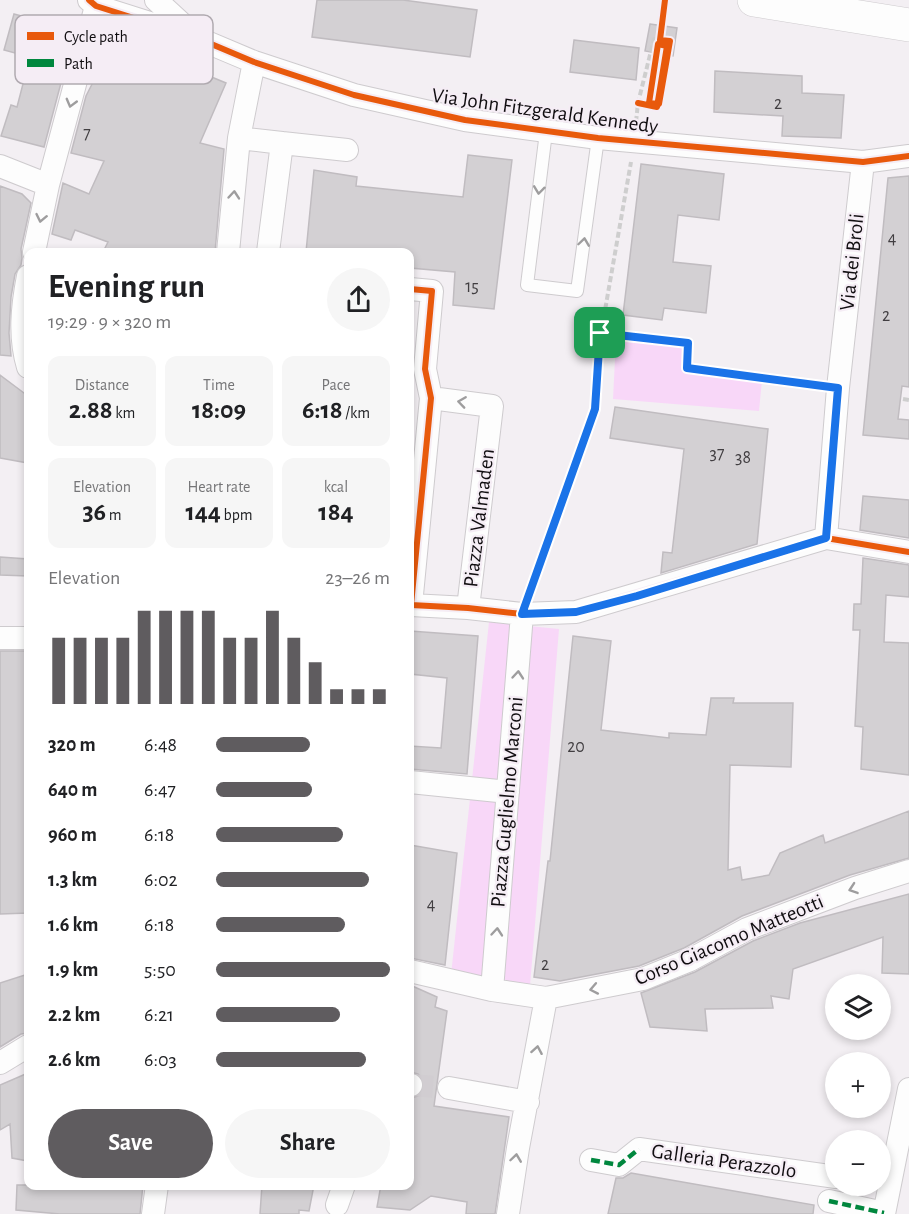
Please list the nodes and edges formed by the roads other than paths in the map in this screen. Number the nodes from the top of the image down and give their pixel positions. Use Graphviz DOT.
graph roads {
  1 [pos="156,0"];
  2 [pos="754,0"];
  3 [pos="92,3"];
  4 [pos="128,15"];
  5 [pos="172,15"];
  6 [pos="909,25"];
  7 [pos="213,45"];
  8 [pos="254,62"];
  9 [pos="72,84"];
  10 [pos="546,132"];
  11 [pos="239,138"];
  12 [pos="598,138"];
  13 [pos="282,142"];
  14 [pos="347,150"];
  15 [pos="909,156"];
  16 [pos="863,162"];
  17 [pos="0,166"];
  18 [pos="48,184"];
  19 [pos="35,248"];
  20 [pos="228,248"];
  21 [pos="269,248"];
  22 [pos="421,290"];
  23 [pos="24,297"];
  24 [pos="24,353"];
  25 [pos="417,368"];
  26 [pos="431,398"];
  27 [pos="826,538"];
  28 [pos="909,552"];
  29 [pos="414,566"];
  30 [pos="414,605"];
  31 [pos="468,608"];
  32 [pos="522,614"];
  33 [pos="0,638"];
  34 [pos="24,638"];
  35 [pos="414,782"];
  36 [pos="508,792"];
  37 [pos="909,871"];
  38 [pos="414,972"];
  39 [pos="492,990"];
  40 [pos="546,998"];
  41 [pos="24,1048"];
  42 [pos="0,1063"];
  43 [pos="449,1088"];
  44 [pos="909,1089"];
  45 [pos="528,1102"];
  46 [pos="591,1160"];
  47 [pos="891,1160"];
  48 [pos="825,1175"];
  49 [pos="157,1190"];
  50 [pos="885,1196"];
  51 [pos="829,1202"];
  52 [pos="153,1214"];
  53 [pos="508,1214"];
  54 [pos="884,1214"];
  1 -- 5 [label="street, Via John Fitzgerald Kennedy"];
  2 -- 6 [label="main road"];
  3 -- 4 [label="street, Via John Fitzgerald Kennedy"];
  7 -- 8 [label="street, Via John Fitzgerald Kennedy"];
  8 -- 10 [label="street, Via John Fitzgerald Kennedy"];
  8 -- 11 [label="street"];
  9 -- 18 [label="street, one-way"];
  10 -- 12 [label="street, Via John Fitzgerald Kennedy"];
  10 -- 12 [label="lane, one-way"];
  11 -- 13 [label="street"];
  20 -- 11 [label="street, one-way"];
  12 -- 16 [label="street, Via John Fitzgerald Kennedy"];
  13 -- 14 [label="street"];
  13 -- 21 [label="street"];
  15 -- 16 [label="street, Via John Fitzgerald Kennedy"];
  16 -- 27 [label="street, Via dei Broli"];
  17 -- 18 [label="street"];
  18 -- 19 [label="street, one-way"];
  22 -- 25 [label="street, Piazza Valmaden"];
  23 -- 24 [label="street"];
  25 -- 26 [label="street, Piazza Valmaden"];
  26 -- 29 [label="street, Piazza Valmaden"];
  31 -- 26 [label="street, Piazza Valmaden, one-way"];
  27 -- 28 [label="street"];
  27 -- 32 [label="street"];
  30 -- 31 [label="street, Piazza Valmaden"];
  31 -- 32 [label="street"];
  36 -- 32 [label="street, Piazza Guglielmo Marconi, one-way"];
  33 -- 34 [label="street"];
  35 -- 36 [label="street"];
  39 -- 36 [label="street, Piazza Guglielmo Marconi, one-way"];
  37 -- 40 [label="street, Corso Giacomo Matteotti, one-way"];
  38 -- 39 [label="street, Corso Giacomo Matteotti"];
  39 -- 40 [label="street, Corso Giacomo Matteotti"];
  45 -- 40 [label="street, one-way"];
  41 -- 42 [label="street"];
  43 -- 45 [label="street"];
  44 -- 47 [label="street"];
  53 -- 45 [label="street, one-way"];
  46 -- 48 [label="street, Galleria Perazzolo"];
  49 -- 52 [label="street"];
  50 -- 54 [label="street"];
  51 -- 54 [label="street"];
}
